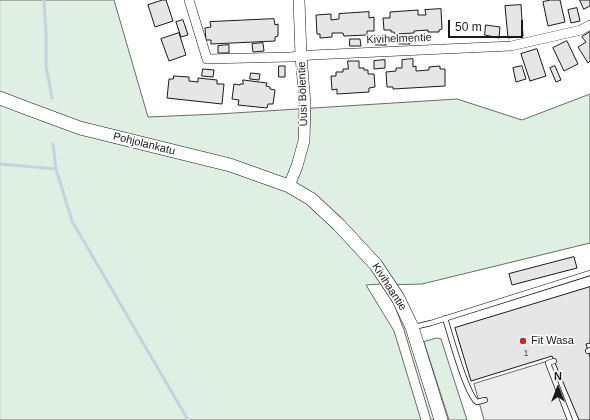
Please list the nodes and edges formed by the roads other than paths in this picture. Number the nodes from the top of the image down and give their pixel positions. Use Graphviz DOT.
graph roads {
  1 [pos="189,0"];
  2 [pos="299,0"];
  3 [pos="590,25"];
  4 [pos="301,56"];
  5 [pos="0,98"];
  6 [pos="289,186"];
  7 [pos="590,273"];
  8 [pos="445,318"];
  9 [pos="412,327"];
  10 [pos="554,361"];
  11 [pos="484,400"];
  12 [pos="441,420"];
  13 [pos="570,420"];
  1 -- 4 [label="street, Kivihelmentie"];
  2 -- 4 [label="street, Uusi Bölentie"];
  3 -- 4 [label="street, Kivihelmentie"];
  4 -- 6 [label="street, Uusi Bölentie"];
  5 -- 6 [label="main road, Pohjolankatu"];
  6 -- 9 [label="main road, Kivihaantie"];
  7 -- 8 [label="lane"];
  8 -- 9 [label="lane"];
  8 -- 11 [label="lane"];
  9 -- 12 [label="main road, Kivihaantie"];
  10 -- 13 [label="lane"];
}
